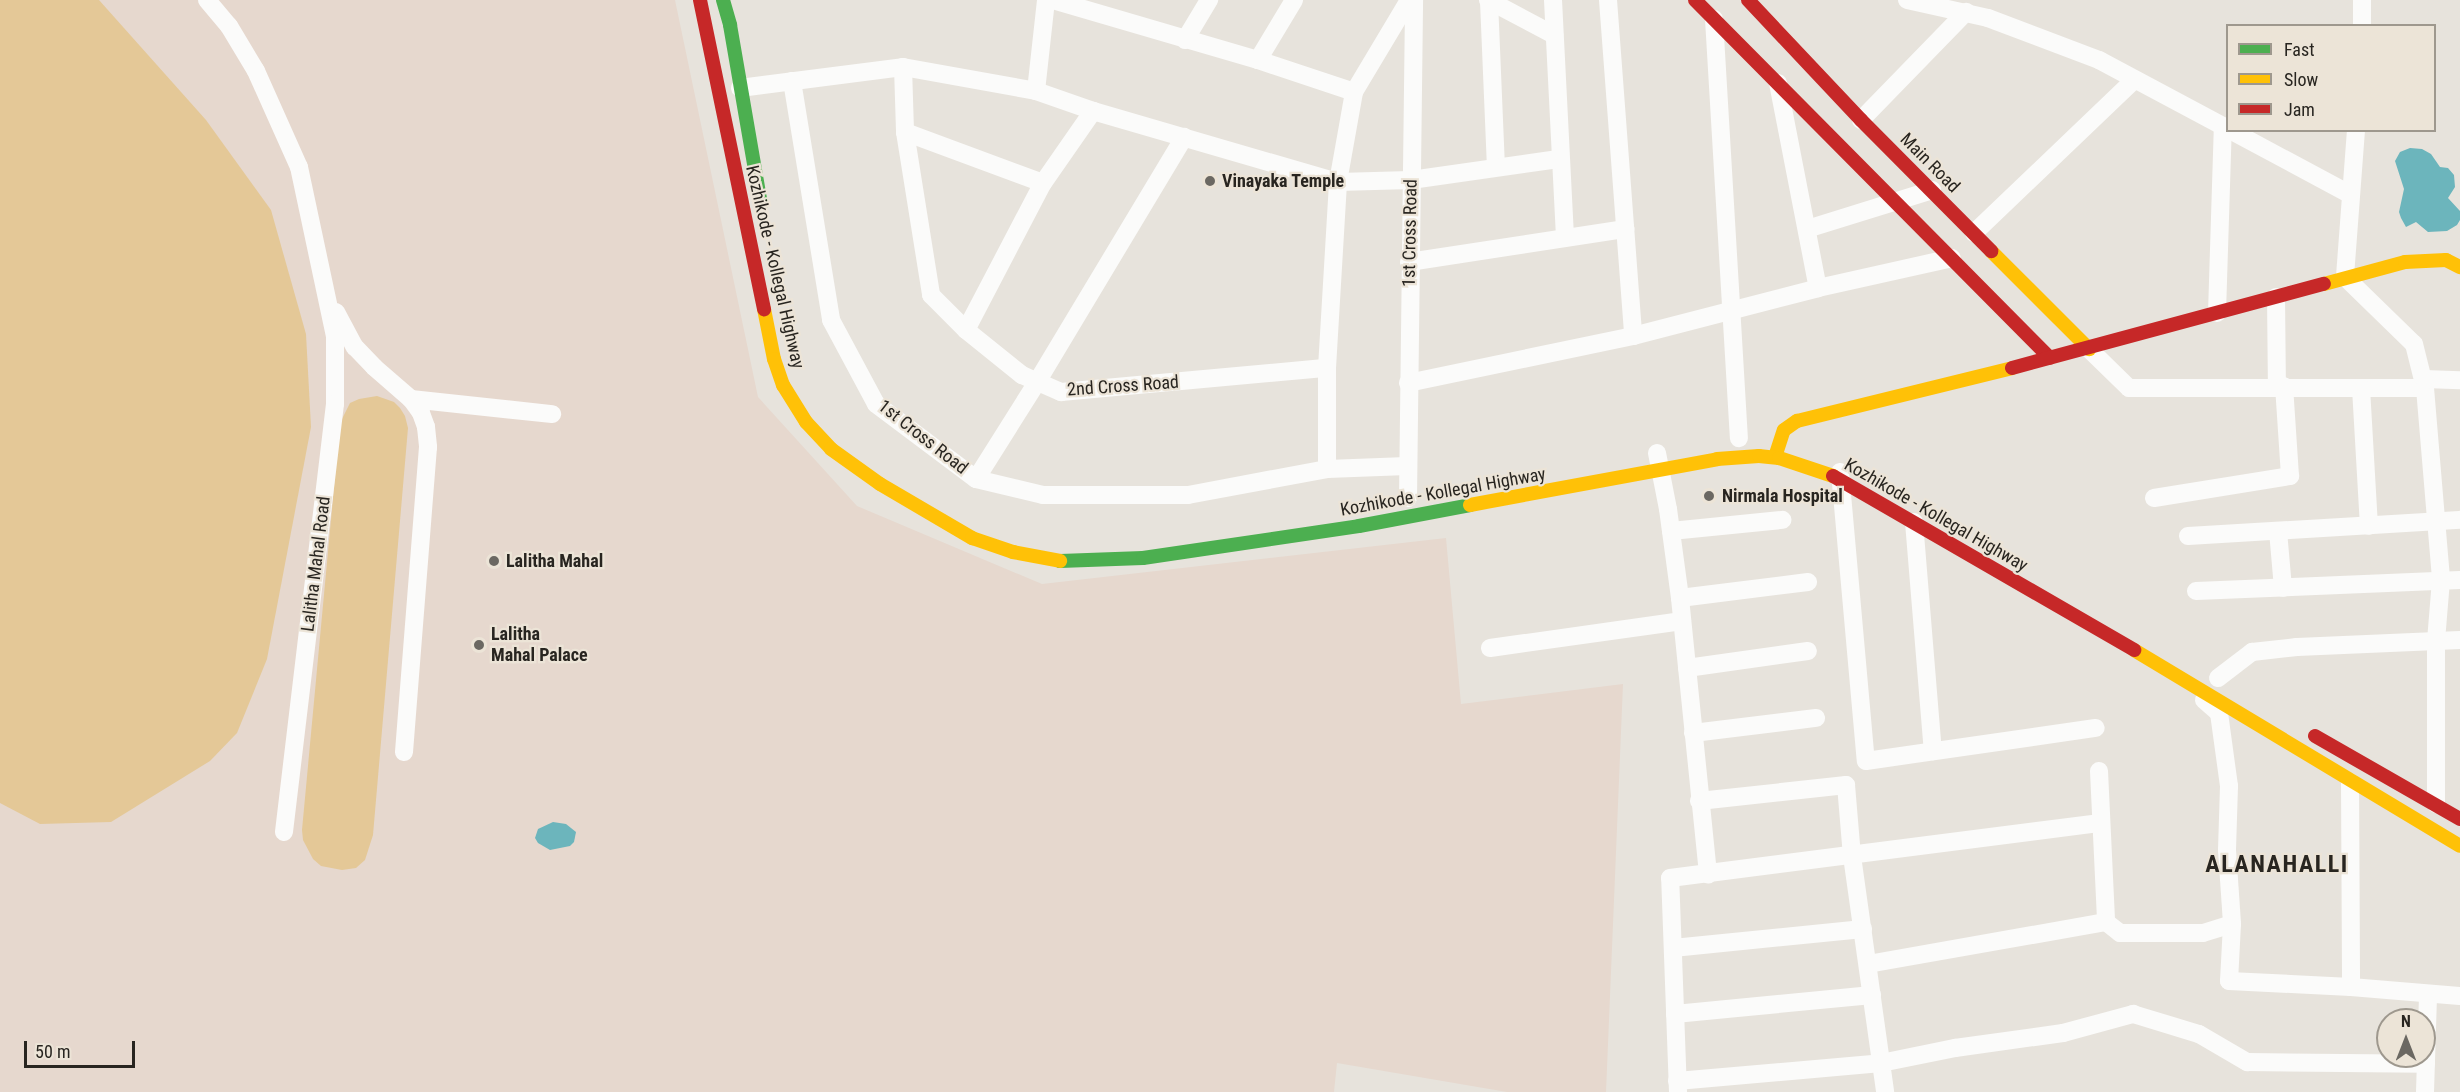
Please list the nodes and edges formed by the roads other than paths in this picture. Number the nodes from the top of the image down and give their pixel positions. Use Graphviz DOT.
graph roads {
  1 [pos="207,0"];
  2 [pos="700,0"];
  3 [pos="725,0"];
  4 [pos="1046,0"];
  5 [pos="1053,0"];
  6 [pos="1209,0"];
  7 [pos="1294,0"];
  8 [pos="1412,0"];
  9 [pos="1488,0"];
  10 [pos="1553,0"];
  11 [pos="1695,0"];
  12 [pos="1748,0"];
  13 [pos="1907,0"];
  14 [pos="2362,0"];
  15 [pos="1604,4"];
  16 [pos="1966,12"];
  17 [pos="1714,19"];
  18 [pos="2362,24"];
  19 [pos="1554,35"];
  20 [pos="1185,40"];
  21 [pos="1258,60"];
  22 [pos="903,67"];
  23 [pos="2134,80"];
  24 [pos="792,81"];
  25 [pos="1778,83"];
  26 [pos="740,88"];
  27 [pos="1036,91"];
  28 [pos="1354,92"];
  29 [pos="1093,111"];
  30 [pos="1862,120"];
  31 [pos="2226,128"];
  32 [pos="905,132"];
  33 [pos="2227,132"];
  34 [pos="2233,132"];
  35 [pos="2356,132"];
  36 [pos="1184,137"];
  37 [pos="1559,159"];
  38 [pos="1496,167"];
  39 [pos="1411,180"];
  40 [pos="1338,182"];
  41 [pos="1043,183"];
  42 [pos="1932,190"];
  43 [pos="2352,195"];
  44 [pos="1898,202"];
  45 [pos="764,222"];
  46 [pos="1625,229"];
  47 [pos="1807,229"];
  48 [pos="1974,233"];
  49 [pos="1565,238"];
  50 [pos="1952,258"];
  51 [pos="1409,262"];
  52 [pos="2460,267"];
  53 [pos="2345,277"];
  54 [pos="1818,288"];
  55 [pos="328,297"];
  56 [pos="2276,297"];
  57 [pos="1729,312"];
  58 [pos="2217,313"];
  59 [pos="966,330"];
  60 [pos="1633,336"];
  61 [pos="2089,349"];
  62 [pos="2050,358"];
  63 [pos="1327,368"];
  64 [pos="2460,380"];
  65 [pos="1037,382"];
  66 [pos="1408,383"];
  67 [pos="2424,383"];
  68 [pos="2280,386"];
  69 [pos="2361,388"];
  70 [pos="411,399"];
  71 [pos="552,414"];
  72 [pos="1745,439"];
  73 [pos="1785,442"];
  74 [pos="1775,457"];
  75 [pos="1658,458"];
  76 [pos="1407,466"];
  77 [pos="1840,468"];
  78 [pos="1327,469"];
  79 [pos="976,478"];
  80 [pos="1408,498"];
  81 [pos="2154,498"];
  82 [pos="1904,500"];
  83 [pos="1918,517"];
  84 [pos="1782,520"];
  85 [pos="2436,520"];
  86 [pos="2460,520"];
  87 [pos="2369,526"];
  88 [pos="1671,531"];
  89 [pos="2278,531"];
  90 [pos="2188,536"];
  91 [pos="2441,580"];
  92 [pos="2460,580"];
  93 [pos="1808,582"];
  94 [pos="2283,588"];
  95 [pos="2196,591"];
  96 [pos="1680,598"];
  97 [pos="1682,621"];
  98 [pos="2460,640"];
  99 [pos="2436,641"];
  100 [pos="1490,648"];
  101 [pos="1808,651"];
  102 [pos="1687,668"];
  103 [pos="2215,682"];
  104 [pos="1816,718"];
  105 [pos="2096,728"];
  106 [pos="2306,730"];
  107 [pos="1693,733"];
  108 [pos="1933,751"];
  109 [pos="404,752"];
  110 [pos="1866,761"];
  111 [pos="2099,771"];
  112 [pos="2350,782"];
  113 [pos="1846,785"];
  114 [pos="1699,801"];
  115 [pos="2436,804"];
  116 [pos="2460,819"];
  117 [pos="2101,823"];
  118 [pos="284,832"];
  119 [pos="2460,846"];
  120 [pos="1852,856"];
  121 [pos="1708,875"];
  122 [pos="2106,922"];
  123 [pos="2232,924"];
  124 [pos="1863,929"];
  125 [pos="1672,948"];
  126 [pos="1868,964"];
  127 [pos="2352,987"];
  128 [pos="1872,995"];
  129 [pos="2428,995"];
  130 [pos="2460,996"];
  131 [pos="2428,1008"];
  132 [pos="1675,1014"];
  133 [pos="1881,1063"];
  134 [pos="2376,1063"];
  135 [pos="2426,1068"];
  136 [pos="1678,1086"];
  137 [pos="1885,1092"];
  138 [pos="2425,1092"];
  1 -- 55 [label="street, Lalitha Mahal Road"];
  2 -- 75 [label="main road, Kozhikode - Kollegal Highway"];
  3 -- 26 [label="main road, Kozhikode - Kollegal Highway"];
  4 -- 27 [label="street"];
  5 -- 20 [label="street"];
  6 -- 20 [label="street"];
  7 -- 21 [label="street"];
  8 -- 28 [label="street"];
  8 -- 39 [label="street, 1st Cross Road"];
  9 -- 19 [label="street"];
  9 -- 38 [label="street"];
  10 -- 19 [label="street"];
  11 -- 17 [label="main road"];
  12 -- 30 [label="main road, Main Road"];
  13 -- 16 [label="street"];
  14 -- 18 [label="street"];
  15 -- 46 [label="street"];
  16 -- 23 [label="street"];
  16 -- 30 [label="street"];
  17 -- 25 [label="main road"];
  17 -- 57 [label="street"];
  19 -- 37 [label="street"];
  20 -- 21 [label="street"];
  21 -- 28 [label="street"];
  22 -- 24 [label="street"];
  22 -- 27 [label="street"];
  22 -- 32 [label="street, 2nd Cross Road"];
  23 -- 31 [label="street"];
  23 -- 48 [label="street"];
  24 -- 26 [label="street"];
  24 -- 79 [label="street, 1st Cross Road"];
  25 -- 44 [label="main road"];
  25 -- 47 [label="street"];
  26 -- 45 [label="main road, Kozhikode - Kollegal Highway"];
  27 -- 29 [label="street"];
  28 -- 40 [label="street"];
  29 -- 36 [label="street"];
  29 -- 41 [label="street"];
  30 -- 42 [label="main road, Main Road"];
  32 -- 41 [label="street"];
  32 -- 59 [label="street, 2nd Cross Road"];
  33 -- 58 [label="street"];
  34 -- 43 [label="street"];
  35 -- 43 [label="street"];
  36 -- 40 [label="street"];
  36 -- 65 [label="street"];
  37 -- 38 [label="street"];
  37 -- 49 [label="street"];
  38 -- 39 [label="street"];
  39 -- 40 [label="street"];
  39 -- 51 [label="street, 1st Cross Road"];
  40 -- 63 [label="street"];
  41 -- 59 [label="street"];
  42 -- 44 [label="street"];
  42 -- 48 [label="main road, Main Road"];
  43 -- 53 [label="street"];
  44 -- 47 [label="street"];
  44 -- 50 [label="main road"];
  46 -- 49 [label="street"];
  46 -- 60 [label="street"];
  47 -- 54 [label="street"];
  48 -- 61 [label="main road, Main Road"];
  49 -- 51 [label="street"];
  50 -- 54 [label="street"];
  50 -- 62 [label="main road"];
  51 -- 66 [label="street, 1st Cross Road"];
  52 -- 53 [label="main road"];
  53 -- 56 [label="main road"];
  53 -- 67 [label="street"];
  54 -- 57 [label="street"];
  55 -- 70 [label="street, Lalitha Mahal Road"];
  55 -- 118 [label="street, Lalitha Mahal Road"];
  56 -- 58 [label="main road"];
  56 -- 68 [label="street"];
  57 -- 60 [label="street"];
  57 -- 72 [label="street"];
  58 -- 61 [label="main road"];
  59 -- 65 [label="street, 2nd Cross Road"];
  60 -- 66 [label="street"];
  61 -- 62 [label="main road"];
  61 -- 68 [label="street"];
  62 -- 73 [label="main road"];
  63 -- 65 [label="street, 2nd Cross Road"];
  63 -- 78 [label="street"];
  64 -- 67 [label="street"];
  65 -- 79 [label="street"];
  66 -- 76 [label="street, 1st Cross Road"];
  67 -- 69 [label="street"];
  67 -- 85 [label="street"];
  68 -- 69 [label="street"];
  68 -- 81 [label="street"];
  69 -- 87 [label="street"];
  70 -- 71 [label="street"];
  70 -- 109 [label="street, Lalitha Mahal Road"];
  72 -- 73 [label="main road"];
  73 -- 74 [label="main road"];
  74 -- 75 [label="main road, Kozhikode - Kollegal Highway"];
  74 -- 77 [label="main road, Kozhikode - Kollegal Highway"];
  75 -- 88 [label="street"];
  76 -- 78 [label="street, 1st Cross Road"];
  76 -- 80 [label="street, 1st Cross Road"];
  77 -- 83 [label="main road, Kozhikode - Kollegal Highway"];
  77 -- 110 [label="street"];
  78 -- 79 [label="street, 1st Cross Road"];
  82 -- 83 [label="main road, Kozhikode - Kollegal Highway"];
  83 -- 103 [label="main road, Kozhikode - Kollegal Highway"];
  83 -- 108 [label="street"];
  84 -- 88 [label="street"];
  85 -- 86 [label="street"];
  85 -- 87 [label="street"];
  85 -- 91 [label="street"];
  87 -- 89 [label="street"];
  88 -- 96 [label="street"];
  89 -- 90 [label="street"];
  89 -- 94 [label="street"];
  91 -- 92 [label="street"];
  91 -- 94 [label="street"];
  91 -- 99 [label="street"];
  93 -- 96 [label="street"];
  94 -- 95 [label="street"];
  96 -- 97 [label="street"];
  97 -- 100 [label="street"];
  97 -- 102 [label="street"];
  98 -- 99 [label="street"];
  99 -- 103 [label="street"];
  99 -- 115 [label="street"];
  101 -- 102 [label="street"];
  102 -- 107 [label="street"];
  103 -- 112 [label="main road, Kozhikode - Kollegal Highway"];
  103 -- 123 [label="street"];
  104 -- 107 [label="street"];
  105 -- 108 [label="street"];
  106 -- 115 [label="main road"];
  107 -- 114 [label="street"];
  108 -- 110 [label="street"];
  110 -- 113 [label="street"];
  111 -- 117 [label="street"];
  112 -- 119 [label="main road, Kozhikode - Kollegal Highway"];
  112 -- 127 [label="street"];
  113 -- 114 [label="street"];
  113 -- 120 [label="street"];
  114 -- 121 [label="street"];
  115 -- 116 [label="main road"];
  117 -- 120 [label="street"];
  117 -- 122 [label="street"];
  120 -- 121 [label="street"];
  120 -- 124 [label="street"];
  121 -- 125 [label="street"];
  122 -- 123 [label="street"];
  122 -- 126 [label="street"];
  123 -- 127 [label="street"];
  124 -- 125 [label="street"];
  124 -- 126 [label="street"];
  125 -- 132 [label="street"];
  126 -- 128 [label="street"];
  127 -- 129 [label="street"];
  128 -- 132 [label="street"];
  128 -- 133 [label="street"];
  129 -- 130 [label="street"];
  129 -- 131 [label="street"];
  132 -- 136 [label="street"];
  133 -- 134 [label="street"];
  133 -- 136 [label="street"];
  133 -- 137 [label="street"];
  135 -- 138 [label="street"];
}
